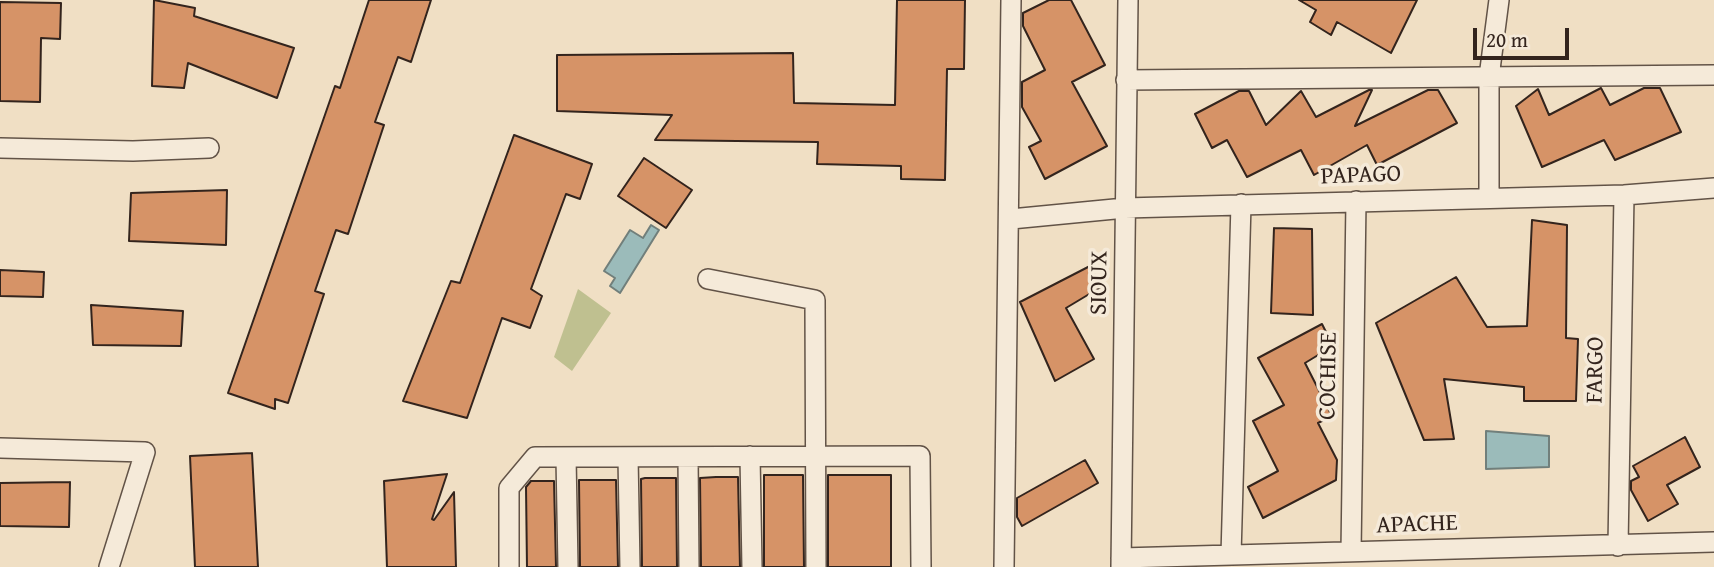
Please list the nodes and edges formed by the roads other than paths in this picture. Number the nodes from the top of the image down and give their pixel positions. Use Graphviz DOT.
graph roads {
  1 [pos="1011,0"];
  2 [pos="1128,0"];
  3 [pos="1499,0"];
  4 [pos="1714,75"];
  5 [pos="1489,77"];
  6 [pos="1126,80"];
  7 [pos="0,148"];
  8 [pos="209,148"];
  9 [pos="1714,188"];
  10 [pos="1624,195"];
  11 [pos="1489,197"];
  12 [pos="1356,201"];
  13 [pos="1241,204"];
  14 [pos="1125,208"];
  15 [pos="1010,219"];
  16 [pos="708,279"];
  17 [pos="0,448"];
  18 [pos="750,456"];
  19 [pos="815,456"];
  20 [pos="566,457"];
  21 [pos="628,457"];
  22 [pos="688,457"];
  23 [pos="1714,542"];
  24 [pos="1618,545"];
  25 [pos="1351,552"];
  26 [pos="1231,555"];
  27 [pos="1478,558"];
  28 [pos="1121,562"];
  29 [pos="109,567"];
  30 [pos="509,567"];
  31 [pos="568,567"];
  32 [pos="630,567"];
  33 [pos="689,567"];
  34 [pos="752,567"];
  35 [pos="816,567"];
  36 [pos="921,567"];
  37 [pos="1004,567"];
  1 -- 15 [label="lane"];
  2 -- 6 [label="lane, SIOUX"];
  3 -- 5 [label="lane"];
  4 -- 5 [label="lane"];
  5 -- 6 [label="lane"];
  5 -- 11 [label="lane"];
  6 -- 14 [label="lane, SIOUX"];
  7 -- 8 [label="lane"];
  9 -- 10 [label="lane, PAPAGO"];
  10 -- 11 [label="lane, PAPAGO"];
  10 -- 24 [label="lane, FARGO"];
  11 -- 12 [label="lane, PAPAGO"];
  12 -- 13 [label="lane, PAPAGO"];
  12 -- 25 [label="lane, COCHISE"];
  13 -- 14 [label="lane, PAPAGO"];
  13 -- 26 [label="lane"];
  14 -- 15 [label="lane, PAPAGO"];
  14 -- 28 [label="lane, SIOUX"];
  15 -- 37 [label="lane"];
  16 -- 19 [label="lane"];
  17 -- 29 [label="lane"];
  18 -- 19 [label="lane"];
  18 -- 22 [label="lane"];
  18 -- 34 [label="lane"];
  19 -- 35 [label="lane"];
  19 -- 36 [label="lane"];
  20 -- 21 [label="lane"];
  20 -- 30 [label="lane"];
  20 -- 31 [label="lane"];
  21 -- 22 [label="lane"];
  21 -- 32 [label="lane"];
  22 -- 33 [label="lane"];
  23 -- 24 [label="lane, APACHE"];
  24 -- 27 [label="lane, APACHE"];
  25 -- 26 [label="lane, APACHE"];
  25 -- 27 [label="lane, APACHE"];
  26 -- 28 [label="lane, APACHE"];
}
